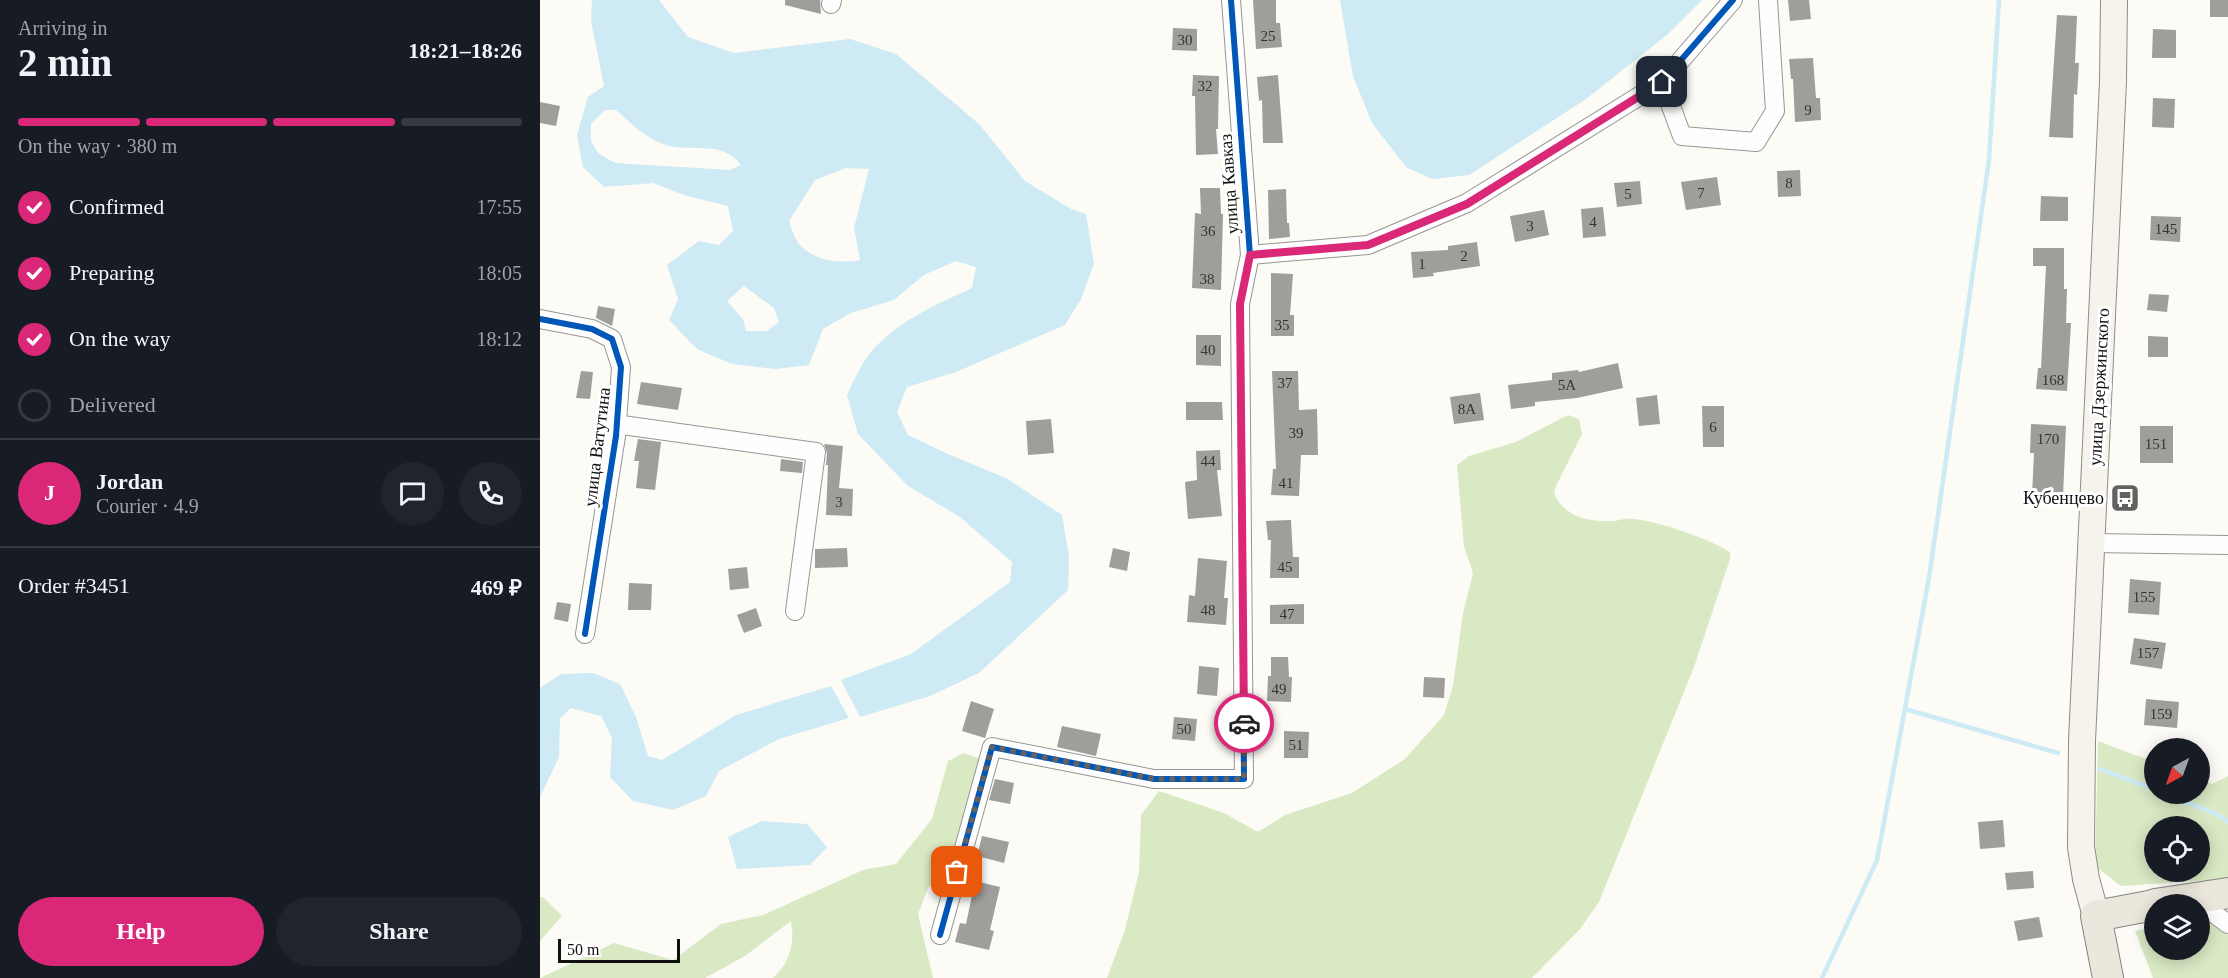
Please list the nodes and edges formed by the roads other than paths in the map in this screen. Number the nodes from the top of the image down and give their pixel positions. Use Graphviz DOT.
graph roads {
  1 [pos="1231,0"];
  2 [pos="1733,0"];
  3 [pos="1768,0"];
  4 [pos="2114,0"];
  5 [pos="1662,82"];
  6 [pos="1250,255"];
  7 [pos="540,319"];
  8 [pos="615,424"];
  9 [pos="2092,543"];
  10 [pos="2228,545"];
  11 [pos="795,611"];
  12 [pos="585,634"];
  13 [pos="2228,893"];
  14 [pos="2210,896"];
  15 [pos="2144,907"];
  16 [pos="2210,910"];
  17 [pos="2096,916"];
  18 [pos="2228,924"];
  19 [pos="940,935"];
  20 [pos="2109,978"];
  1 -- 6 [label="street, улица Кавказ"];
  2 -- 5 [label="street"];
  3 -- 5 [label="street"];
  4 -- 9 [label="main road, улица Дзержинского"];
  5 -- 6 [label="street"];
  6 -- 19 [label="street, улица Кавказ"];
  7 -- 8 [label="street, улица Ватутина"];
  8 -- 11 [label="street"];
  8 -- 12 [label="street, улица Ватутина"];
  9 -- 10 [label="street"];
  9 -- 17 [label="main road, улица Дзержинского"];
  13 -- 14 [label="main road"];
  15 -- 17 [label="main road"];
  16 -- 18 [label="street"];
  17 -- 20 [label="main road"];
}
